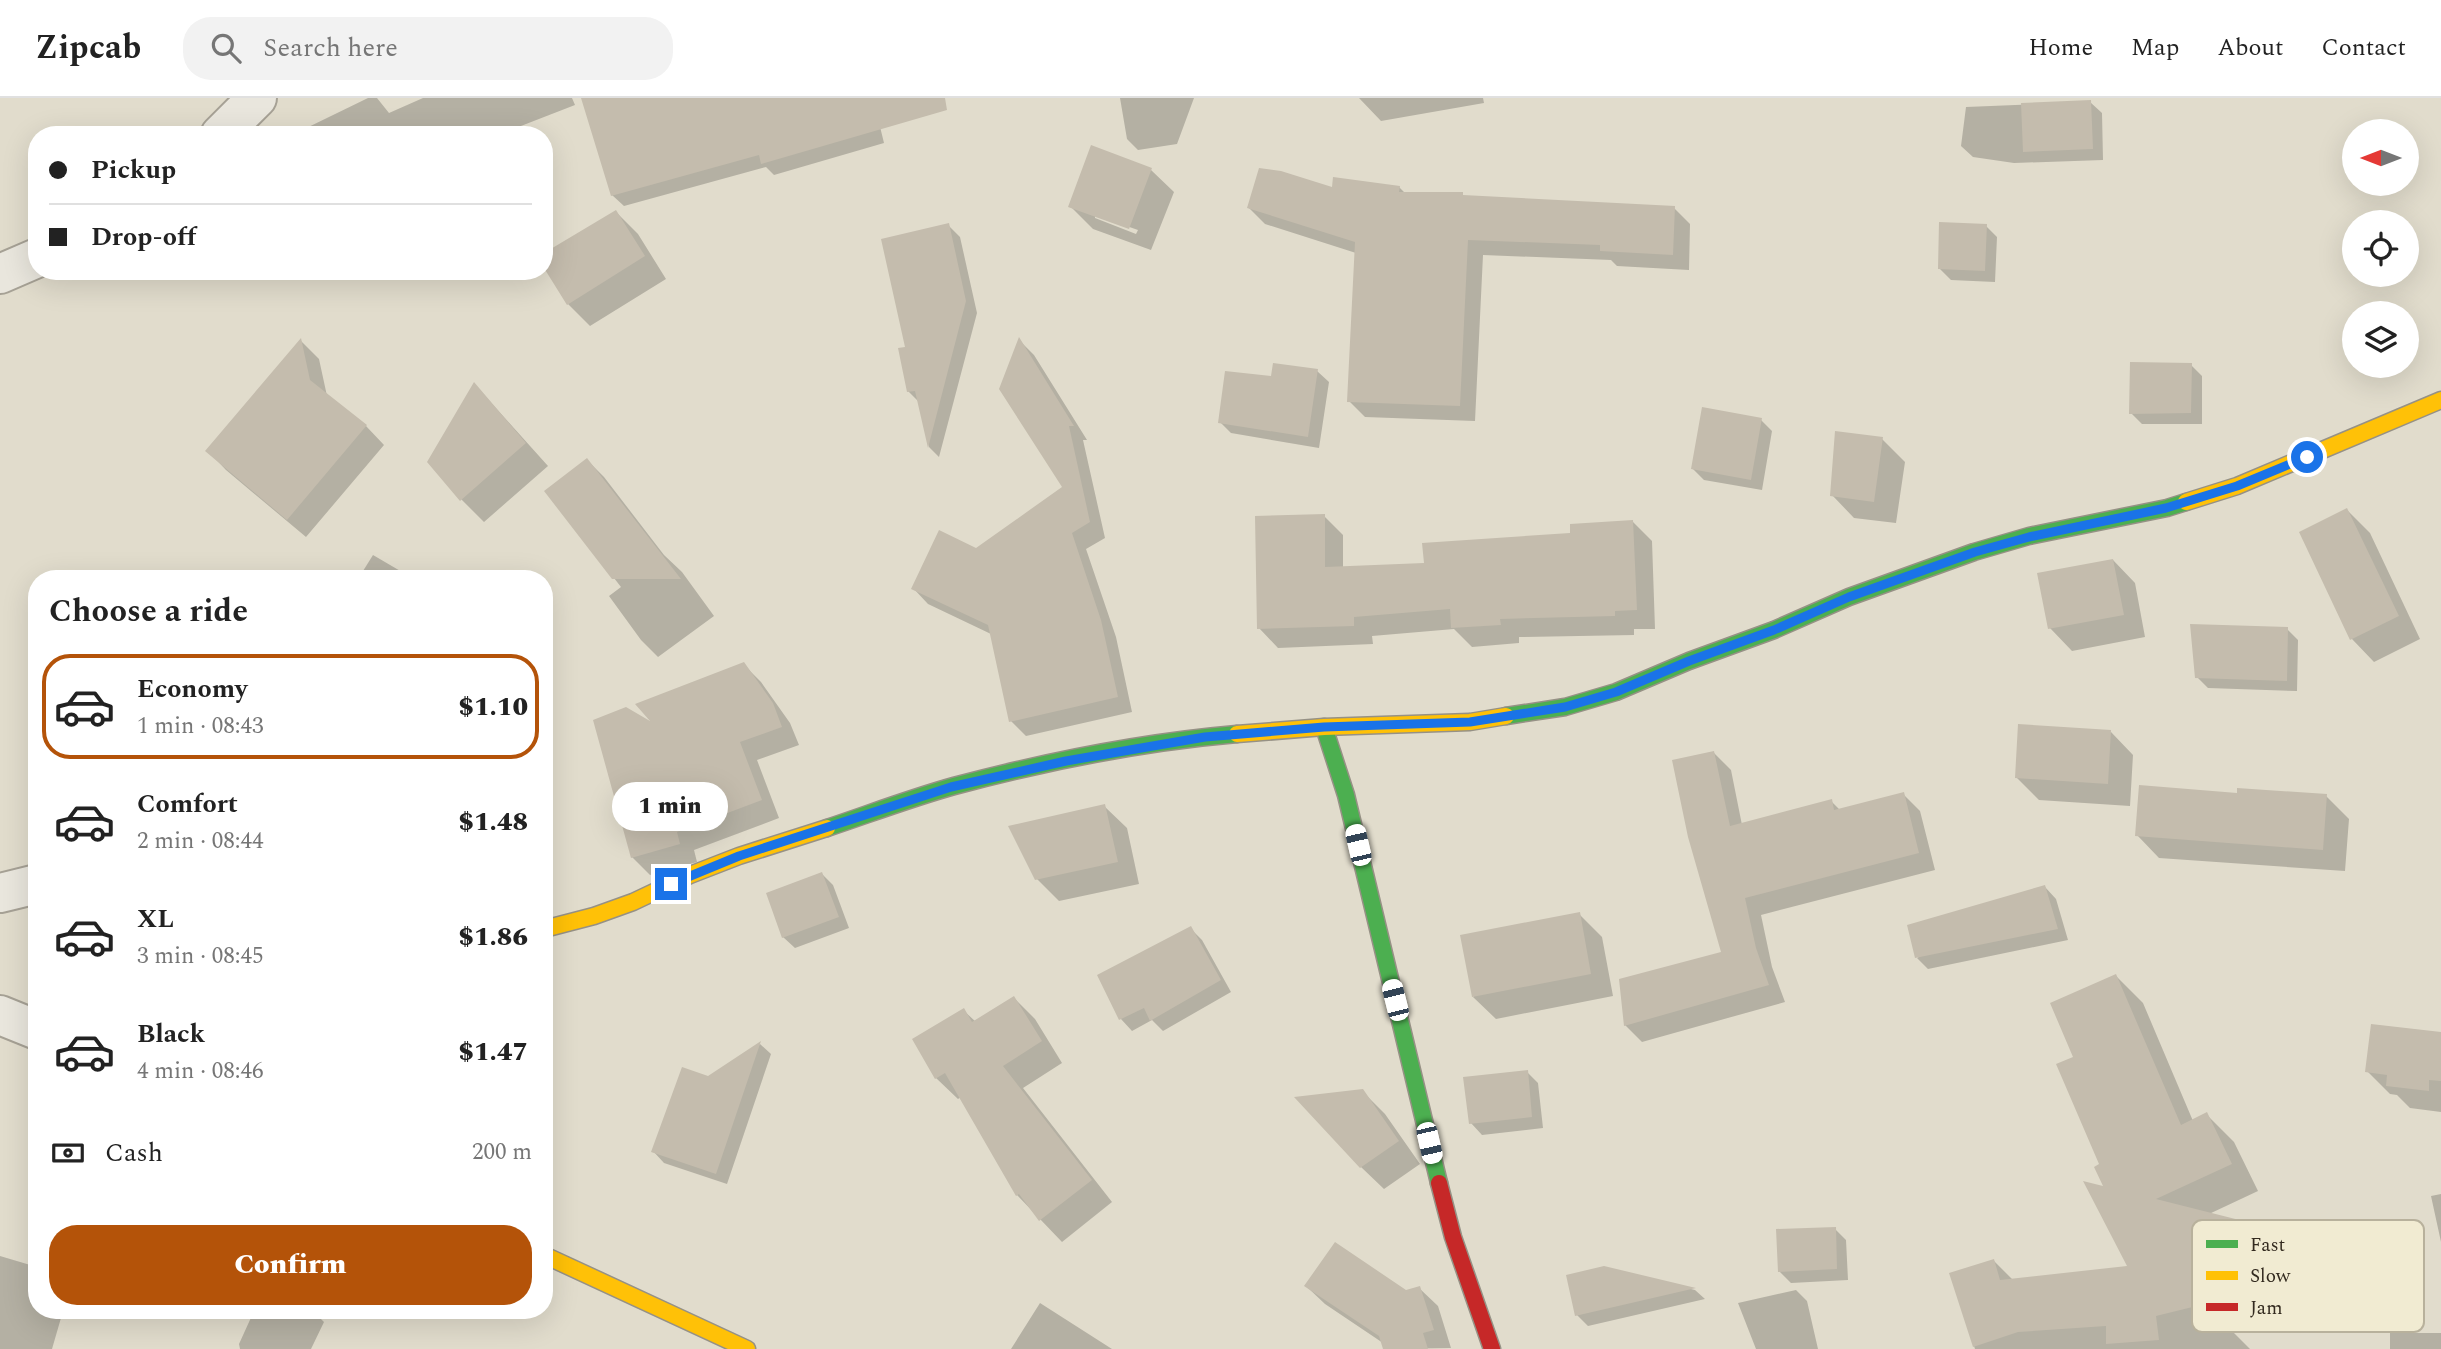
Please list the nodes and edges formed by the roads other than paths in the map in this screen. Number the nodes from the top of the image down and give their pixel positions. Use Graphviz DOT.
graph roads {
  1 [pos="257,98"];
  2 [pos="229,126"];
  3 [pos="28,262"];
  4 [pos="0,274"];
  5 [pos="2441,400"];
  6 [pos="1324,727"];
  7 [pos="28,886"];
  8 [pos="0,893"];
  9 [pos="553,927"];
  10 [pos="0,1015"];
  11 [pos="28,1026"];
  12 [pos="553,1259"];
  13 [pos="747,1349"];
  14 [pos="1492,1349"];
  1 -- 2 [label="street"];
  3 -- 4 [label="street"];
  5 -- 6 [label="street"];
  6 -- 9 [label="street"];
  6 -- 14 [label="street"];
  7 -- 8 [label="street"];
  10 -- 11 [label="street"];
  12 -- 13 [label="street"];
}
